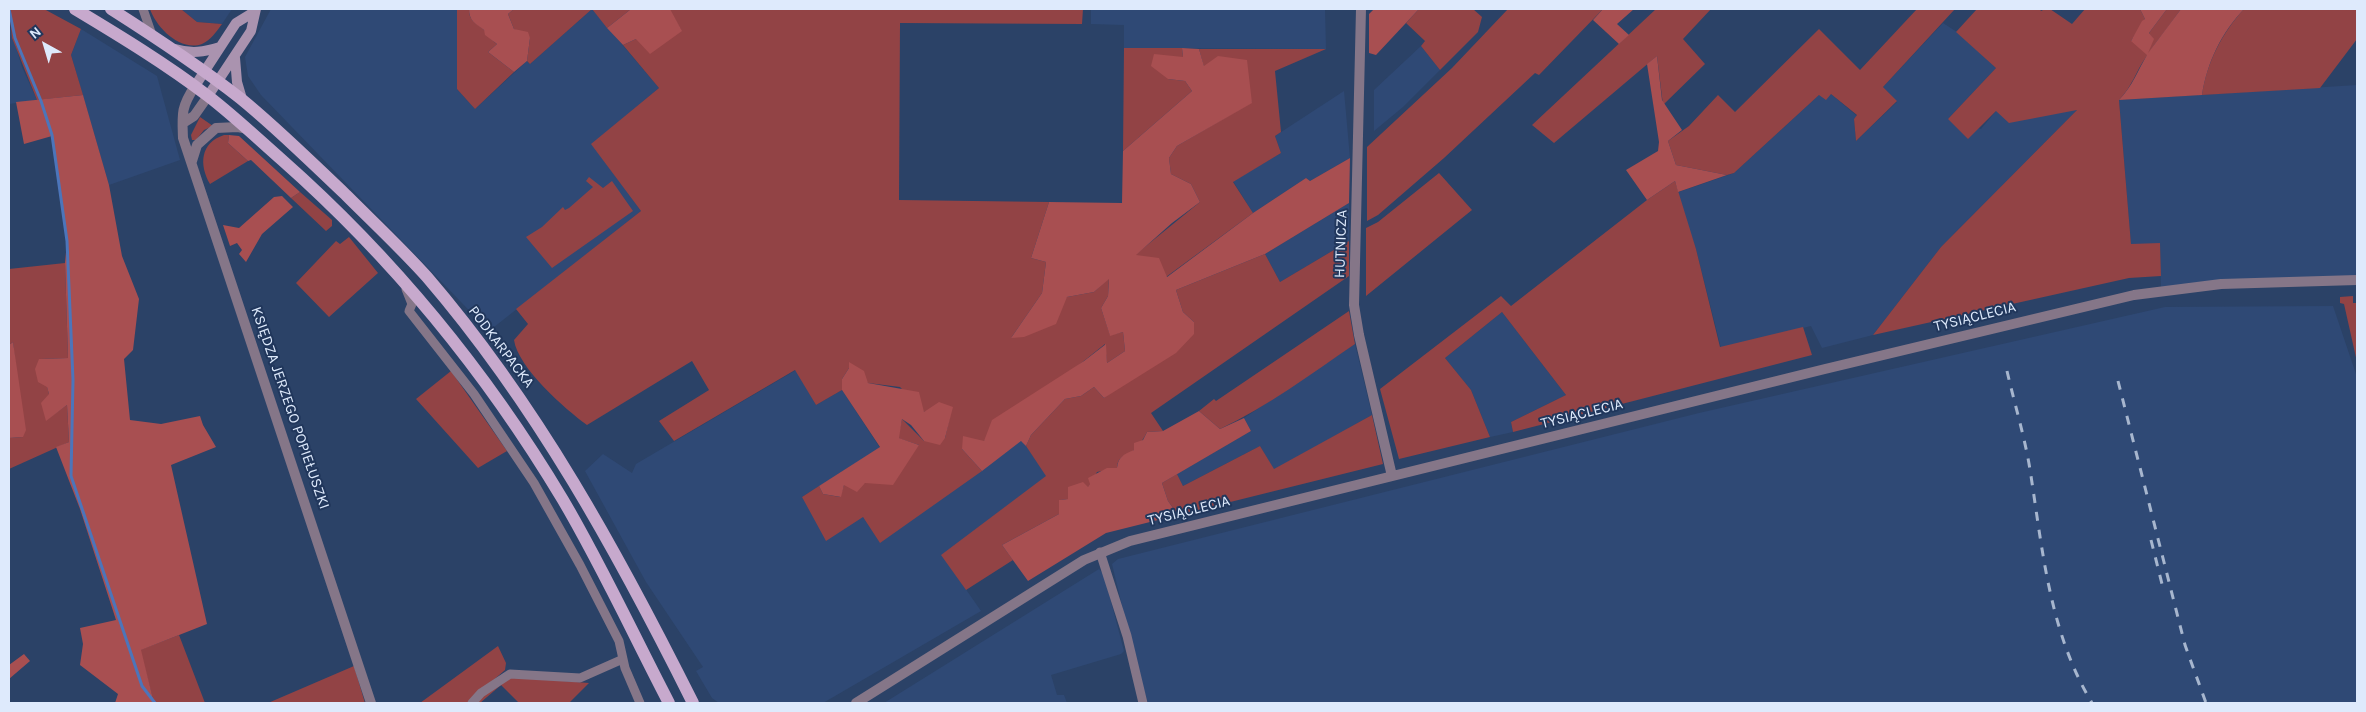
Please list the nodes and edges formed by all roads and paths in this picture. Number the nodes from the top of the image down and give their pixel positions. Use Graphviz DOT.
graph roads {
  1 [pos="75,9"];
  2 [pos="111,9"];
  3 [pos="143,9"];
  4 [pos="1360,9"];
  5 [pos="255,10"];
  6 [pos="152,35"];
  7 [pos="220,47"];
  8 [pos="172,48"];
  9 [pos="235,58"];
  10 [pos="204,71"];
  11 [pos="218,82"];
  12 [pos="195,86"];
  13 [pos="208,96"];
  14 [pos="242,99"];
  15 [pos="183,123"];
  16 [pos="248,129"];
  17 [pos="191,162"];
  18 [pos="397,273"];
  19 [pos="2357,280"];
  20 [pos="431,312"];
  21 [pos="416,320"];
  22 [pos="1392,476"];
  23 [pos="1100,552"];
  24 [pos="623,659"];
  25 [pos="372,703"];
  26 [pos="472,703"];
  27 [pos="640,703"];
  28 [pos="669,703"];
  29 [pos="693,703"];
  30 [pos="856,703"];
  31 [pos="1143,703"];
  1 -- 12 [label="main road"];
  2 -- 6 [label="main road, PODKARPACKA"];
  3 -- 6 [label="street"];
  4 -- 22 [label="street, HUTNICZA"];
  5 -- 7 [label="main road, KSIĘDZA JERZEGO POPIEŁUSZKI"];
  5 -- 9 [label="main road"];
  6 -- 8 [label="main road, PODKARPACKA"];
  7 -- 8 [label="main road"];
  7 -- 10 [label="main road, KSIĘDZA JERZEGO POPIEŁUSZKI"];
  8 -- 10 [label="main road, PODKARPACKA"];
  9 -- 11 [label="main road"];
  9 -- 14 [label="main road"];
  10 -- 11 [label="main road, PODKARPACKA"];
  10 -- 12 [label="main road, KSIĘDZA JERZEGO POPIEŁUSZKI"];
  11 -- 13 [label="main road"];
  11 -- 14 [label="main road, PODKARPACKA"];
  12 -- 13 [label="main road"];
  12 -- 15 [label="street, KSIĘDZA JERZEGO POPIEŁUSZKI"];
  13 -- 15 [label="street"];
  13 -- 16 [label="main road"];
  14 -- 29 [label="main road, PODKARPACKA"];
  15 -- 17 [label="street, KSIĘDZA JERZEGO POPIEŁUSZKI"];
  16 -- 17 [label="street"];
  16 -- 18 [label="main road"];
  17 -- 25 [label="street, KSIĘDZA JERZEGO POPIEŁUSZKI"];
  18 -- 20 [label="main road"];
  18 -- 21 [label="street"];
  19 -- 22 [label="street, TYSIĄCLECIA"];
  20 -- 21 [label="street"];
  20 -- 28 [label="main road"];
  21 -- 24 [label="street"];
  22 -- 23 [label="street, TYSIĄCLECIA"];
  23 -- 30 [label="street, TYSIĄCLECIA"];
  23 -- 31 [label="street"];
  24 -- 26 [label="street"];
  24 -- 27 [label="street"];
}
